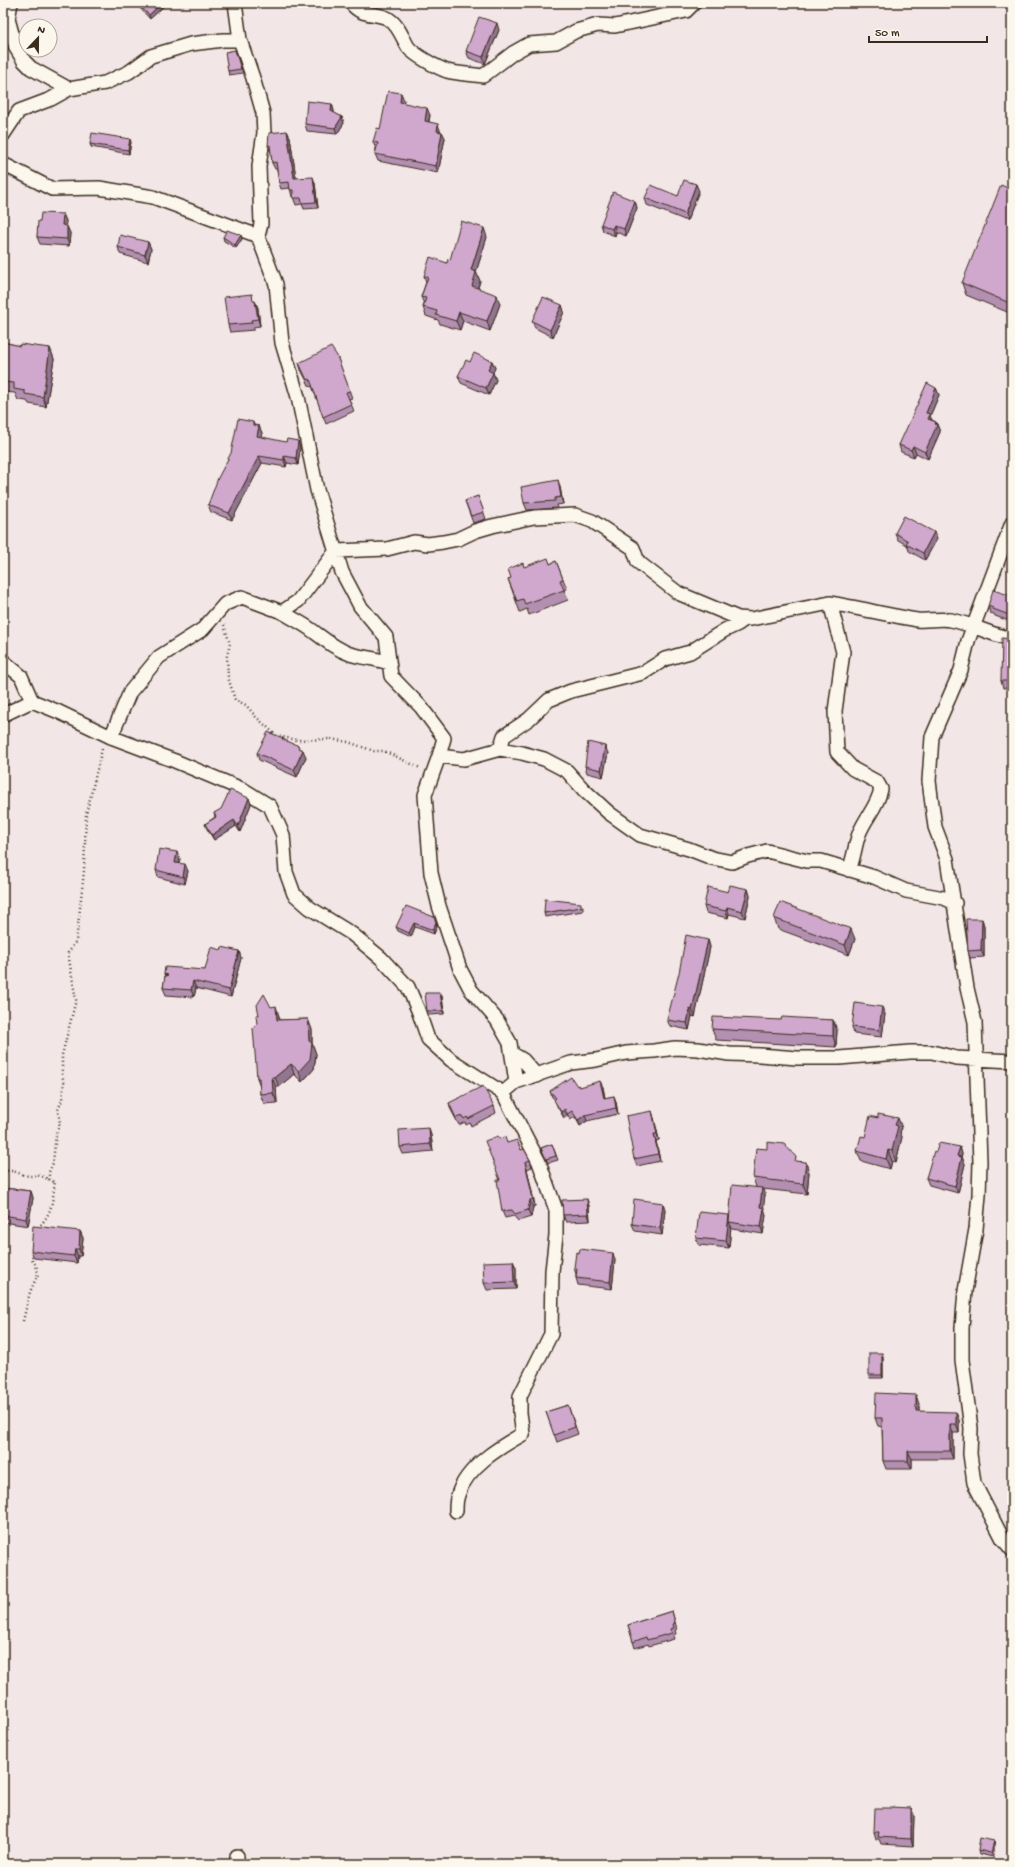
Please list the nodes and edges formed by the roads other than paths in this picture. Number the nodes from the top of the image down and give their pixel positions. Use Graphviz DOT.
graph roads {
  1 [pos="11,3"];
  2 [pos="234,3"];
  3 [pos="351,3"];
  4 [pos="694,3"];
  5 [pos="240,40"];
  6 [pos="69,89"];
  7 [pos="3,135"];
  8 [pos="3,164"];
  9 [pos="258,236"];
  10 [pos="1012,523"];
  11 [pos="336,550"];
  12 [pos="830,603"];
  13 [pos="282,612"];
  14 [pos="745,619"];
  15 [pos="974,626"];
  16 [pos="1012,639"];
  17 [pos="3,661"];
  18 [pos="389,663"];
  19 [pos="32,701"];
  20 [pos="3,715"];
  21 [pos="110,736"];
  22 [pos="500,749"];
  23 [pos="440,756"];
  24 [pos="850,870"];
  25 [pos="955,903"];
  26 [pos="513,1054"];
  27 [pos="976,1060"];
  28 [pos="1012,1061"];
  29 [pos="537,1076"];
  30 [pos="516,1082"];
  31 [pos="503,1093"];
  32 [pos="456,1511"];
  33 [pos="1012,1550"];
  1 -- 6 [label="street"];
  2 -- 5 [label="street"];
  3 -- 4 [label="street"];
  5 -- 6 [label="street"];
  5 -- 9 [label="street"];
  6 -- 7 [label="street"];
  8 -- 9 [label="street"];
  9 -- 11 [label="street"];
  10 -- 15 [label="street"];
  11 -- 13 [label="street"];
  11 -- 14 [label="street"];
  11 -- 18 [label="street"];
  12 -- 14 [label="street"];
  12 -- 15 [label="street"];
  12 -- 24 [label="street"];
  13 -- 18 [label="street"];
  13 -- 21 [label="street"];
  14 -- 22 [label="street"];
  15 -- 16 [label="street"];
  15 -- 25 [label="street"];
  17 -- 19 [label="street"];
  18 -- 23 [label="street"];
  19 -- 20 [label="street"];
  19 -- 21 [label="street"];
  21 -- 31 [label="street"];
  22 -- 23 [label="street"];
  22 -- 24 [label="street"];
  23 -- 26 [label="street"];
  24 -- 25 [label="street"];
  25 -- 27 [label="street"];
  26 -- 29 [label="street"];
  26 -- 30 [label="street"];
  27 -- 28 [label="street"];
  27 -- 29 [label="street"];
  27 -- 33 [label="street"];
  29 -- 30 [label="street"];
  30 -- 31 [label="street"];
  31 -- 32 [label="street"];
}
